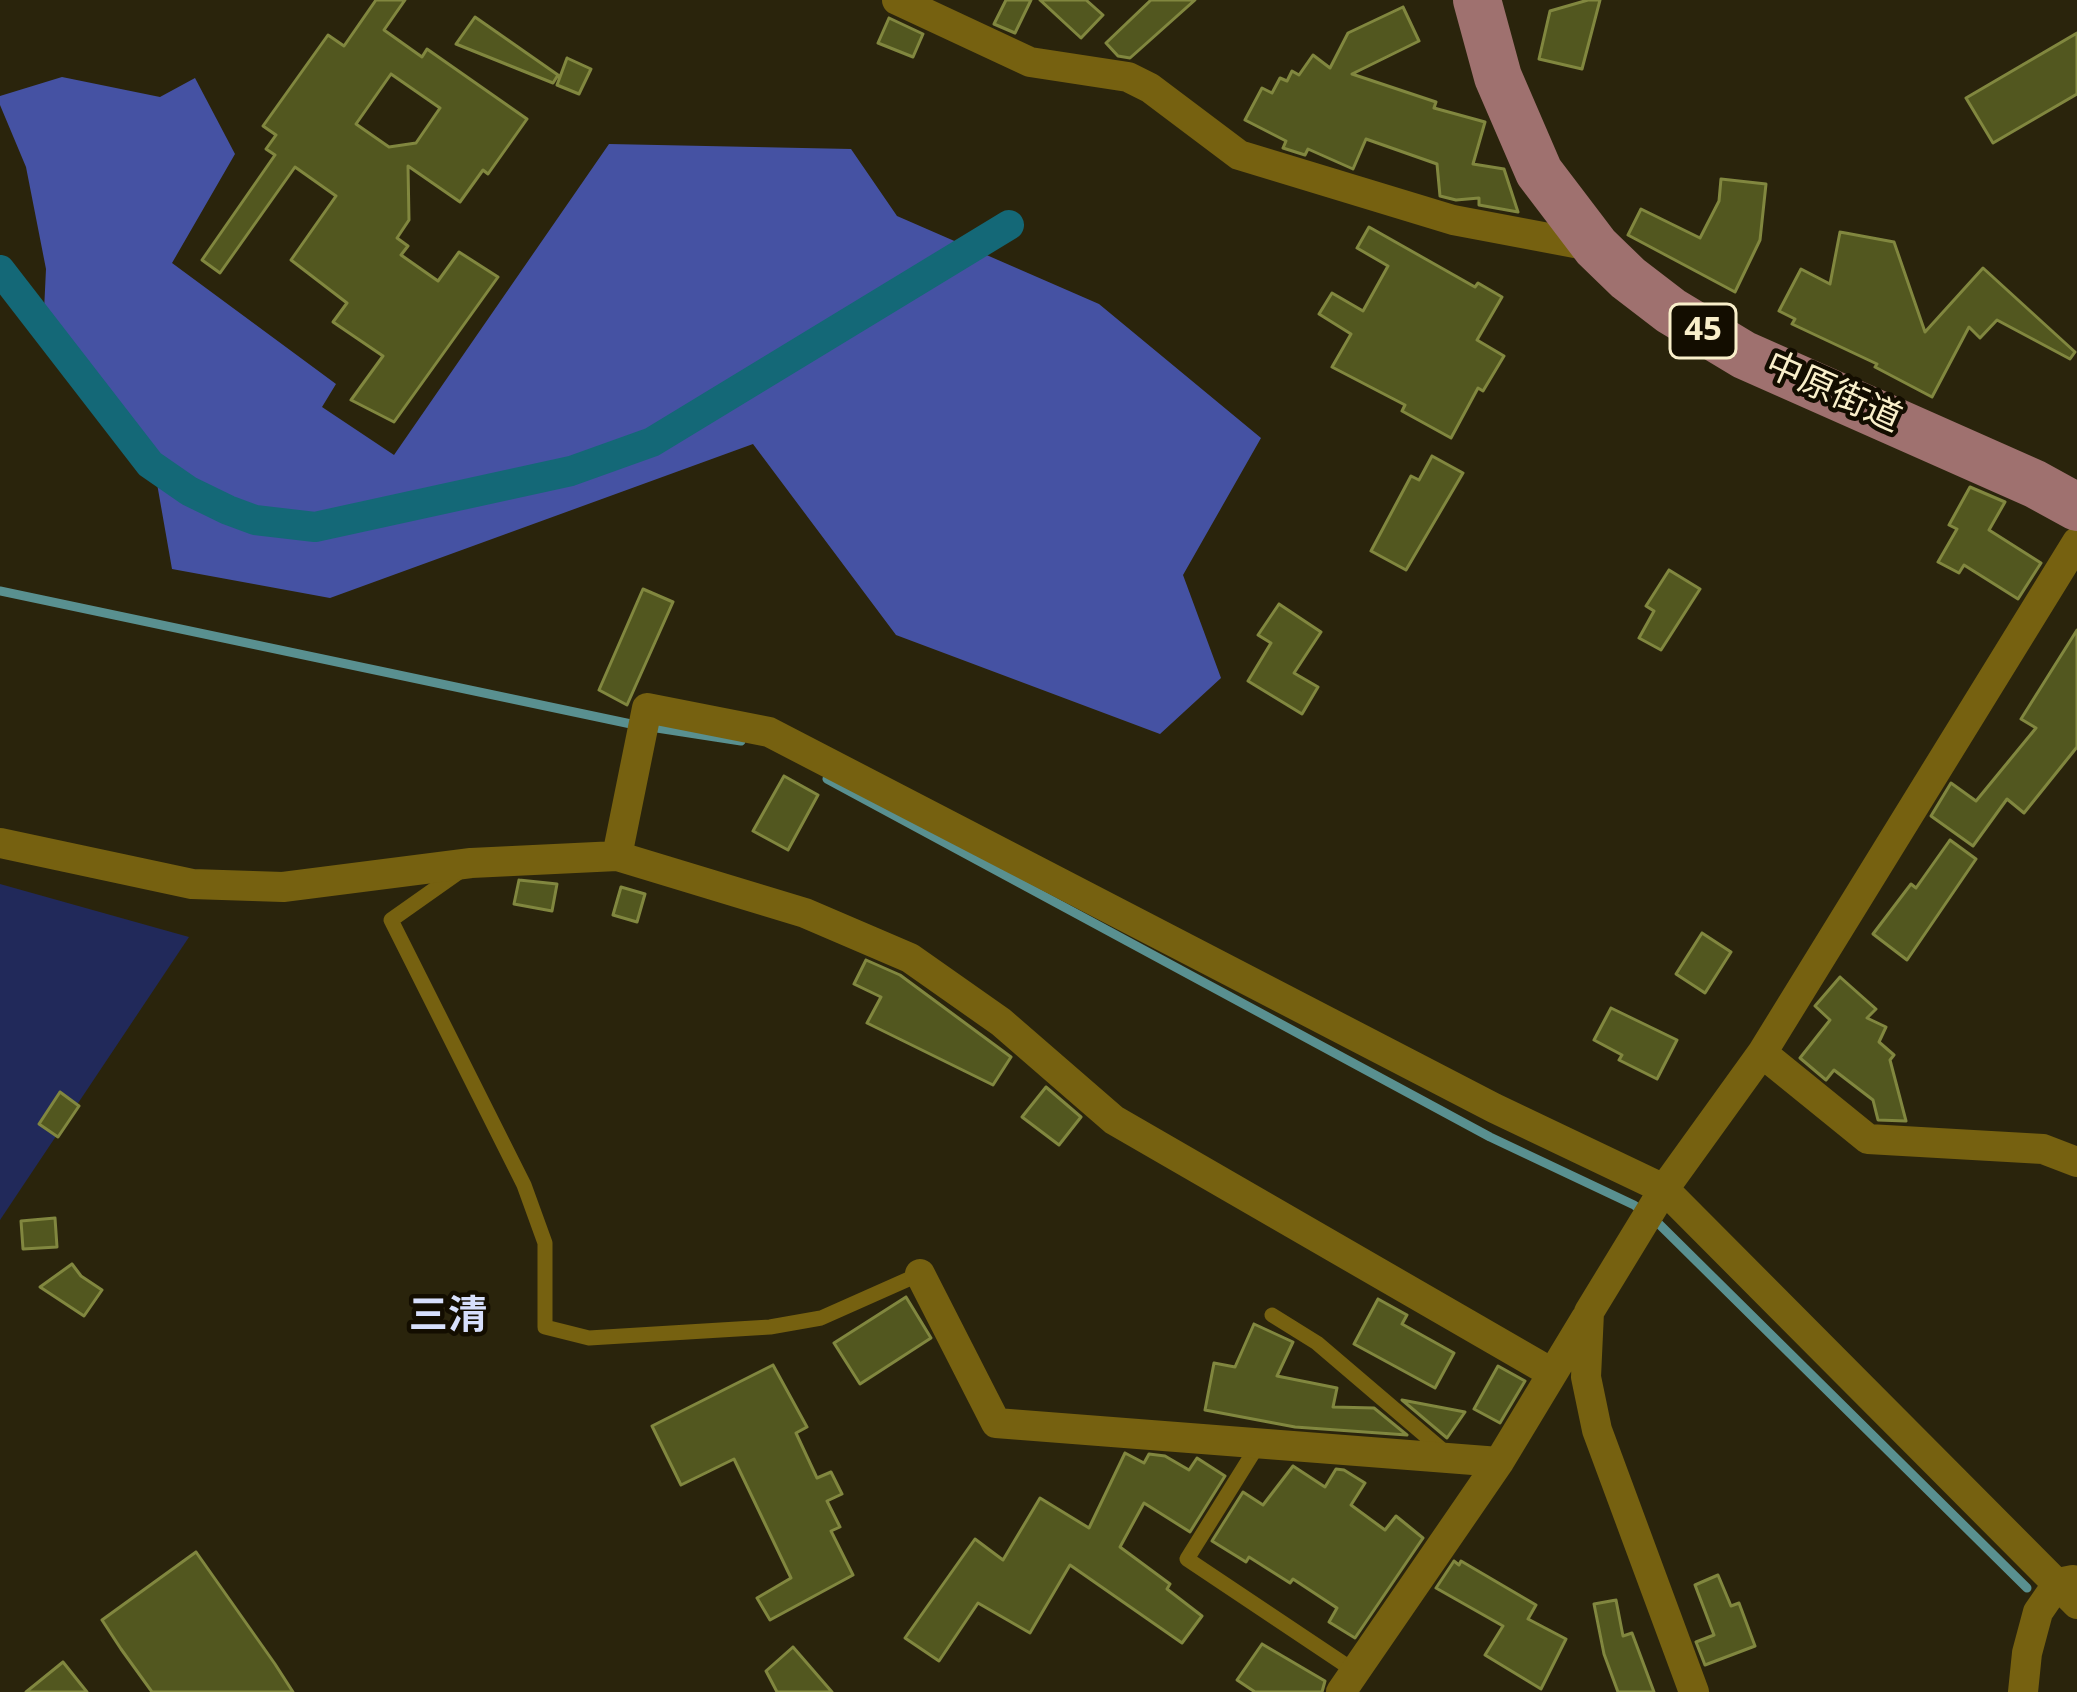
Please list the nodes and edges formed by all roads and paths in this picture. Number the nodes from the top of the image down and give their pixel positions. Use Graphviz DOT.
graph roads {
  1 [pos="897,0"];
  2 [pos="1478,0"];
  3 [pos="950,11"];
  4 [pos="1596,247"];
  5 [pos="2077,507"];
  6 [pos="2077,542"];
  7 [pos="0,843"];
  8 [pos="616,856"];
  9 [pos="471,863"];
  10 [pos="1762,1053"];
  11 [pos="2077,1162"];
  12 [pos="1653,1206"];
  13 [pos="920,1274"];
  14 [pos="1589,1312"];
  15 [pos="1272,1315"];
  16 [pos="1552,1373"];
  17 [pos="1258,1445"];
  18 [pos="1449,1456"];
  19 [pos="1499,1462"];
  20 [pos="2071,1589"];
  21 [pos="1349,1682"];
  22 [pos="1694,1692"];
  23 [pos="2023,1692"];
  1 -- 3 [label="street"];
  2 -- 4 [label="main road, 中原街道 / 45"];
  3 -- 4 [label="street"];
  4 -- 5 [label="main road, 中原街道 / 45"];
  6 -- 10 [label="street"];
  7 -- 9 [label="street"];
  8 -- 9 [label="street"];
  8 -- 12 [label="street"];
  8 -- 16 [label="street"];
  9 -- 13 [label="lane"];
  10 -- 11 [label="street"];
  10 -- 12 [label="street"];
  12 -- 14 [label="street"];
  12 -- 20 [label="street"];
  13 -- 17 [label="street"];
  14 -- 16 [label="street"];
  14 -- 22 [label="street"];
  15 -- 18 [label="lane"];
  16 -- 19 [label="street"];
  17 -- 18 [label="street"];
  17 -- 21 [label="lane"];
  18 -- 19 [label="street"];
  19 -- 21 [label="street"];
  20 -- 23 [label="street"];
}
